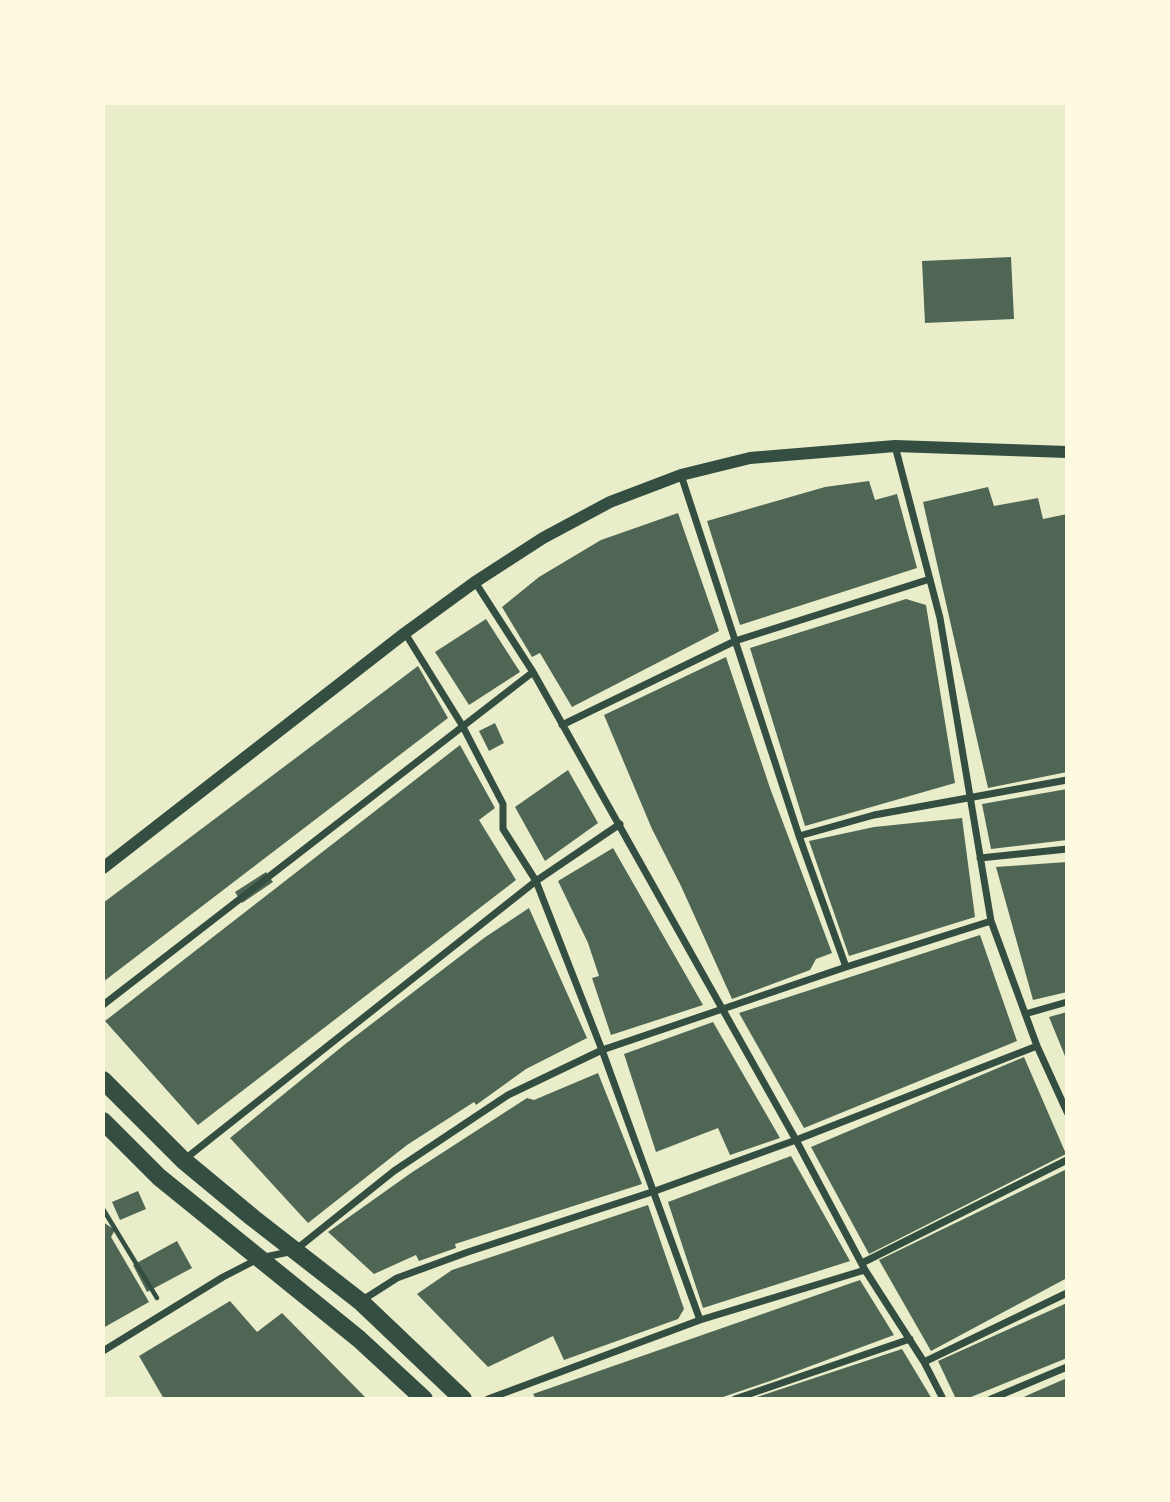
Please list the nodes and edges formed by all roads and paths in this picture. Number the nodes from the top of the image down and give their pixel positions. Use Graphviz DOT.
graph roads {
  1 [pos="895,446"];
  2 [pos="1067,452"];
  3 [pos="681,475"];
  4 [pos="929,579"];
  5 [pos="475,582"];
  6 [pos="405,633"];
  7 [pos="735,641"];
  8 [pos="533,672"];
  9 [pos="462,725"];
  10 [pos="562,725"];
  11 [pos="1067,780"];
  12 [pos="971,799"];
  13 [pos="620,824"];
  14 [pos="799,836"];
  15 [pos="1067,849"];
  16 [pos="980,858"];
  17 [pos="103,868"];
  18 [pos="536,881"];
  19 [pos="991,921"];
  20 [pos="846,967"];
  21 [pos="1067,1002"];
  22 [pos="103,1005"];
  23 [pos="721,1010"];
  24 [pos="1025,1014"];
  25 [pos="1037,1046"];
  26 [pos="602,1050"];
  27 [pos="103,1080"];
  28 [pos="1067,1112"];
  29 [pos="103,1121"];
  30 [pos="796,1140"];
  31 [pos="183,1160"];
  32 [pos="1067,1160"];
  33 [pos="655,1191"];
  34 [pos="103,1209"];
  35 [pos="294,1251"];
  36 [pos="260,1258"];
  37 [pos="863,1266"];
  38 [pos="1067,1293"];
  39 [pos="361,1302"];
  40 [pos="165,1312"];
  41 [pos="700,1320"];
  42 [pos="910,1339"];
  43 [pos="103,1351"];
  44 [pos="924,1362"];
  45 [pos="1067,1367"];
  46 [pos="424,1399"];
  47 [pos="463,1399"];
  48 [pos="488,1399"];
  49 [pos="735,1399"];
  50 [pos="943,1399"];
  51 [pos="992,1399"];
  1 -- 2 [label="street"];
  1 -- 3 [label="street"];
  1 -- 4 [label="street"];
  3 -- 5 [label="street"];
  3 -- 7 [label="street"];
  4 -- 7 [label="street"];
  4 -- 12 [label="street"];
  5 -- 6 [label="street"];
  5 -- 8 [label="street"];
  6 -- 9 [label="street"];
  6 -- 17 [label="street"];
  7 -- 10 [label="street"];
  7 -- 14 [label="street"];
  8 -- 9 [label="street"];
  8 -- 10 [label="street"];
  9 -- 18 [label="street"];
  9 -- 22 [label="street"];
  10 -- 13 [label="street"];
  11 -- 12 [label="street"];
  12 -- 14 [label="street"];
  12 -- 16 [label="street"];
  13 -- 18 [label="street"];
  13 -- 23 [label="street"];
  14 -- 20 [label="street"];
  15 -- 16 [label="street"];
  16 -- 19 [label="street"];
  18 -- 26 [label="street"];
  18 -- 31 [label="street"];
  19 -- 20 [label="street"];
  19 -- 24 [label="street"];
  20 -- 23 [label="street"];
  21 -- 24 [label="street"];
  23 -- 26 [label="street"];
  23 -- 30 [label="street"];
  24 -- 25 [label="street"];
  25 -- 28 [label="street"];
  25 -- 30 [label="street"];
  26 -- 33 [label="street"];
  26 -- 35 [label="street"];
  27 -- 31 [label="main road"];
  29 -- 36 [label="main road"];
  30 -- 33 [label="street"];
  30 -- 37 [label="street"];
  31 -- 35 [label="main road"];
  32 -- 37 [label="street"];
  33 -- 39 [label="street"];
  33 -- 41 [label="street"];
  34 -- 40 [label="path"];
  35 -- 36 [label="street"];
  35 -- 39 [label="main road"];
  36 -- 40 [label="street"];
  36 -- 46 [label="main road"];
  37 -- 41 [label="street"];
  37 -- 42 [label="street"];
  38 -- 44 [label="street"];
  39 -- 47 [label="main road"];
  40 -- 43 [label="street"];
  41 -- 48 [label="street"];
  42 -- 44 [label="street"];
  42 -- 49 [label="street"];
  44 -- 50 [label="street"];
  45 -- 51 [label="street"];
}
